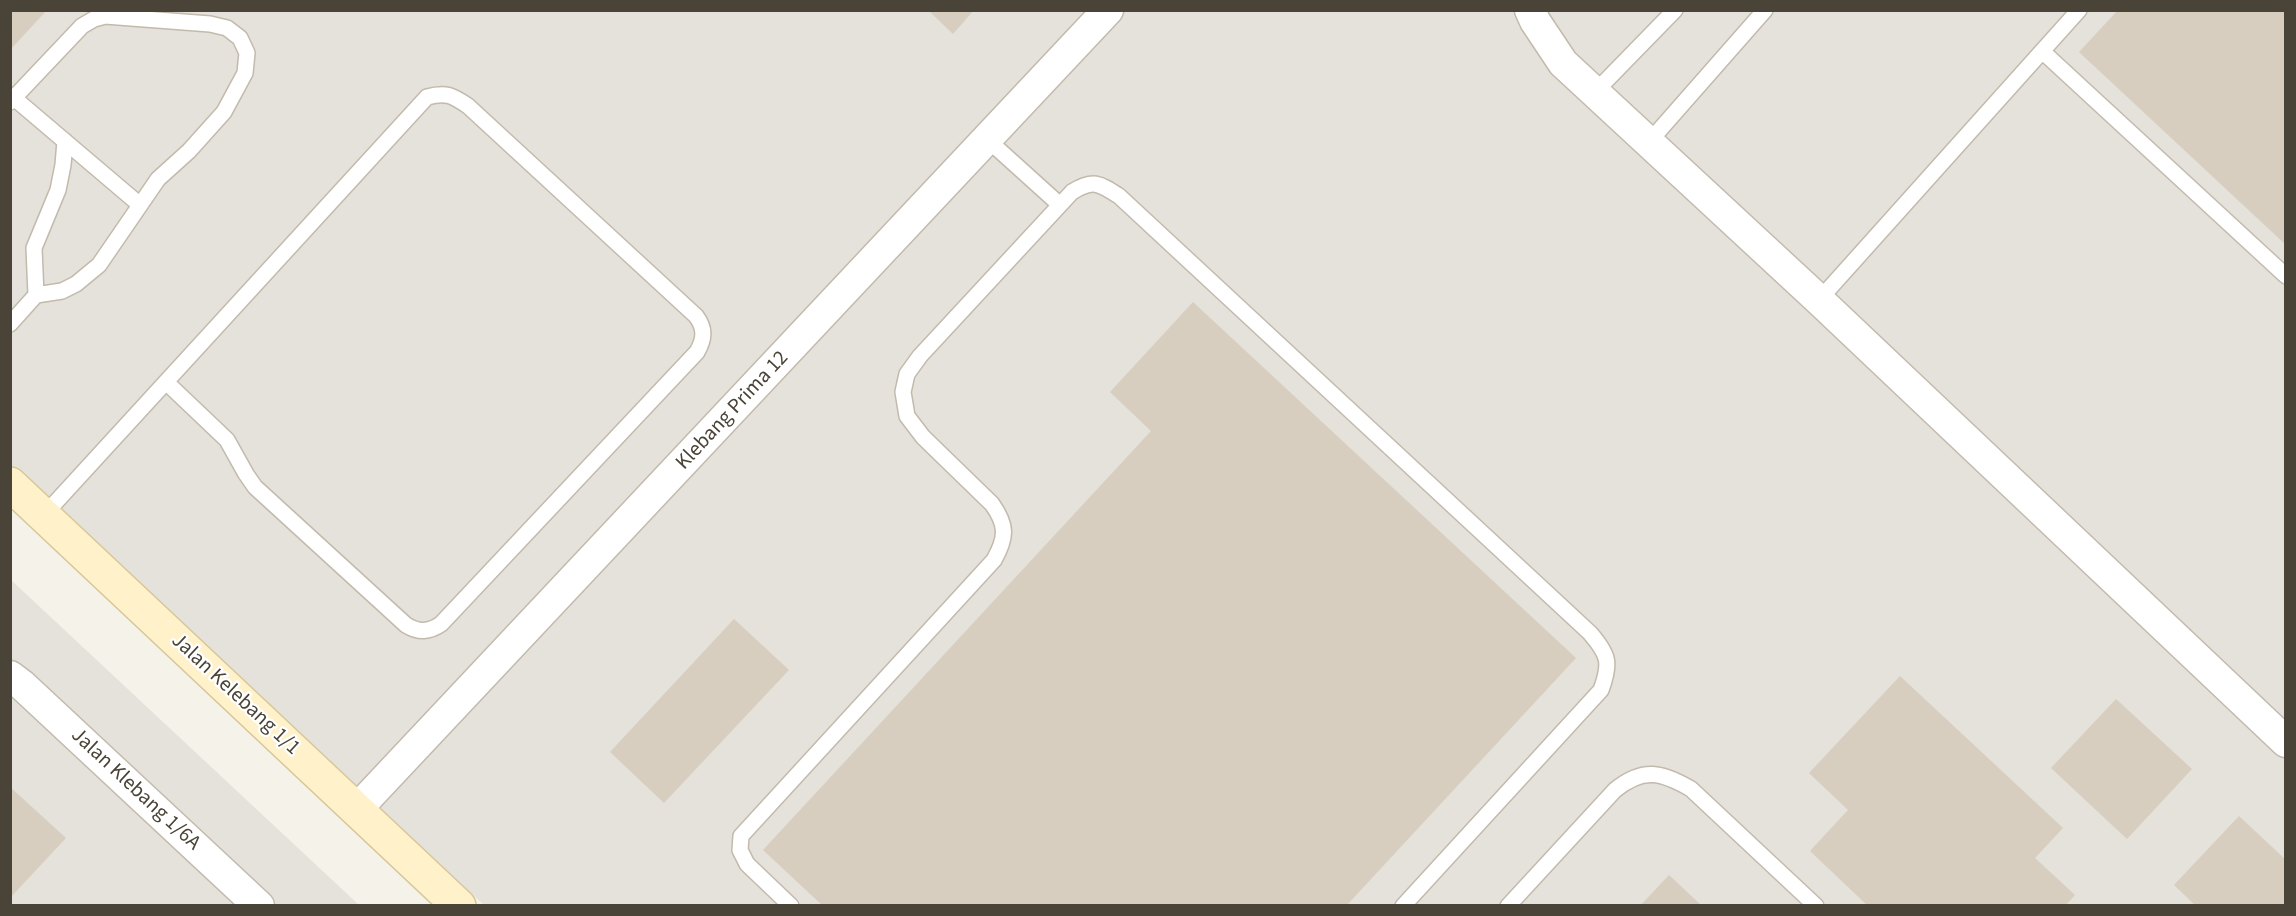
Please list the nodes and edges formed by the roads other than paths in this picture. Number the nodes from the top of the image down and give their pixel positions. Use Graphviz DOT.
graph roads {
  1 [pos="1108,10"];
  2 [pos="1530,10"];
  3 [pos="1675,10"];
  4 [pos="1765,10"];
  5 [pos="2079,10"];
  6 [pos="2042,51"];
  7 [pos="1595,92"];
  8 [pos="12,100"];
  9 [pos="988,140"];
  10 [pos="65,141"];
  11 [pos="1649,142"];
  12 [pos="140,205"];
  13 [pos="1060,205"];
  14 [pos="2286,276"];
  15 [pos="36,295"];
  16 [pos="1819,300"];
  17 [pos="10,324"];
  18 [pos="166,382"];
  19 [pos="10,484"];
  20 [pos="44,515"];
  21 [pos="10,676"];
  22 [pos="2286,742"];
  23 [pos="357,809"];
  24 [pos="259,906"];
  25 [pos="459,906"];
  26 [pos="791,906"];
  27 [pos="1403,906"];
  28 [pos="1508,906"];
  29 [pos="1816,906"];
  1 -- 9 [label="street, Klebang Prima 12"];
  2 -- 7 [label="street"];
  3 -- 7 [label="lane"];
  4 -- 11 [label="lane"];
  5 -- 6 [label="lane"];
  6 -- 14 [label="lane"];
  6 -- 16 [label="lane"];
  7 -- 11 [label="street"];
  8 -- 10 [label="lane"];
  8 -- 12 [label="lane"];
  9 -- 13 [label="lane"];
  9 -- 23 [label="street, Klebang Prima 12"];
  10 -- 12 [label="lane"];
  10 -- 15 [label="lane"];
  11 -- 16 [label="street"];
  12 -- 15 [label="lane"];
  13 -- 26 [label="lane"];
  13 -- 27 [label="lane"];
  15 -- 17 [label="lane"];
  16 -- 22 [label="street"];
  18 -- 18 [label="lane"];
  18 -- 20 [label="lane"];
  19 -- 20 [label="street, Jalan Kelebang 1/1"];
  20 -- 23 [label="street, Jalan Kelebang 1/1"];
  21 -- 24 [label="street, Jalan Klebang 1/6A"];
  23 -- 25 [label="street, Jalan Kelebang 1/1"];
  28 -- 29 [label="lane"];
}
